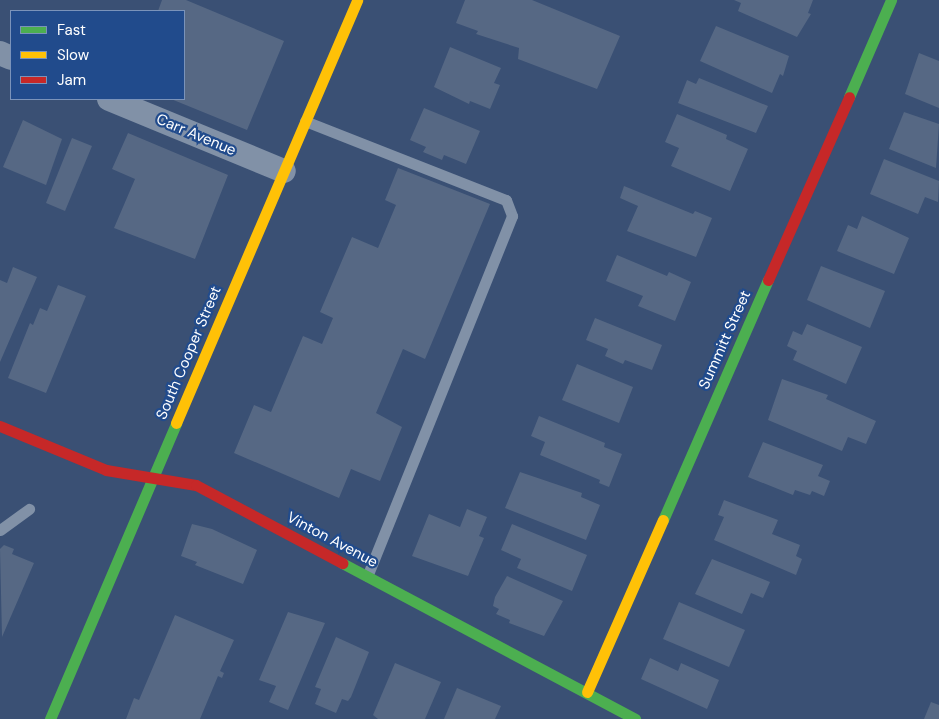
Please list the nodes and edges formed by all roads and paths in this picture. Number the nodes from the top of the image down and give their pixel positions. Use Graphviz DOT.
graph roads {
  1 [pos="357,0"];
  2 [pos="891,0"];
  3 [pos="111,100"];
  4 [pos="304,121"];
  5 [pos="284,171"];
  6 [pos="1,428"];
  7 [pos="152,477"];
  8 [pos="29,509"];
  9 [pos="0,530"];
  10 [pos="367,576"];
  11 [pos="587,692"];
  12 [pos="50,719"];
  13 [pos="635,719"];
  1 -- 4 [label="street, South Cooper Street"];
  2 -- 11 [label="street, Summitt Street"];
  3 -- 5 [label="street, Carr Avenue"];
  4 -- 5 [label="street, South Cooper Street"];
  4 -- 10 [label="lane"];
  5 -- 7 [label="street, South Cooper Street"];
  6 -- 7 [label="street, Vinton Avenue"];
  7 -- 10 [label="street, Vinton Avenue"];
  7 -- 12 [label="street, South Cooper Street"];
  8 -- 9 [label="lane"];
  10 -- 11 [label="street, Vinton Avenue"];
  11 -- 13 [label="street, Vinton Avenue"];
}
